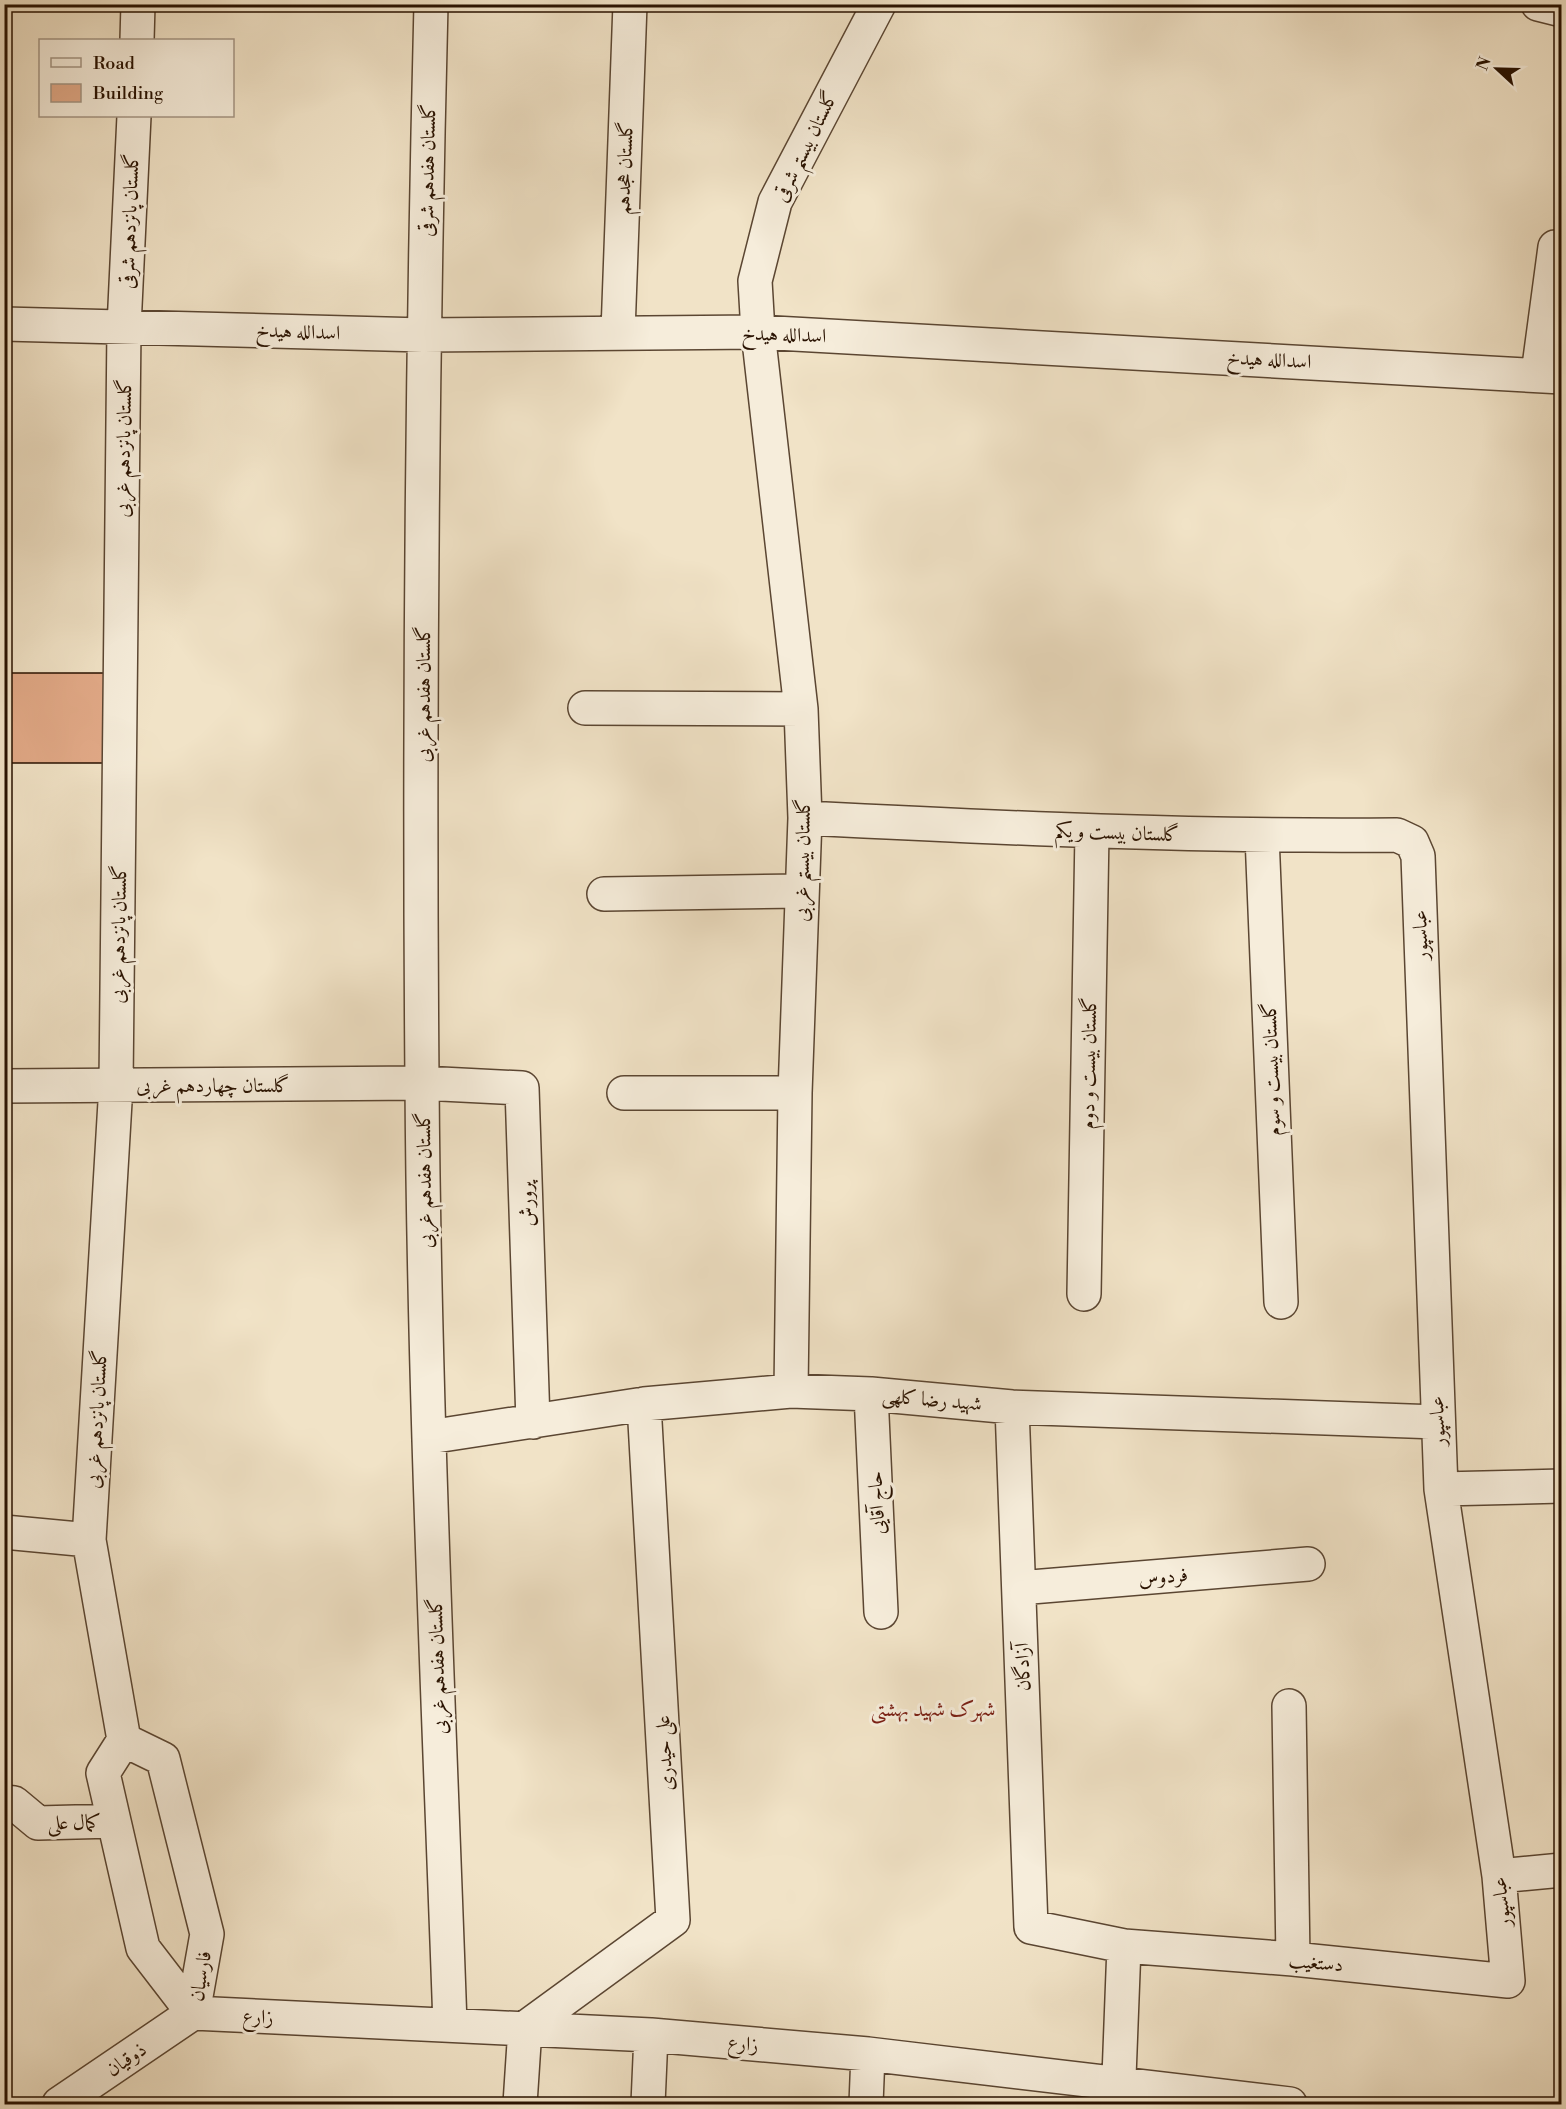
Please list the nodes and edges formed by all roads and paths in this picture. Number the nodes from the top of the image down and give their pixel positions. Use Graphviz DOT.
graph roads {
  1 [pos="138,4"];
  2 [pos="431,4"];
  3 [pos="630,4"];
  4 [pos="879,4"];
  5 [pos="1538,4"];
  6 [pos="1562,10"];
  7 [pos="137,39"];
  8 [pos="134,117"];
  9 [pos="1555,247"];
  10 [pos="4,324"];
  11 [pos="124,327"];
  12 [pos="618,332"];
  13 [pos="758,332"];
  14 [pos="423,334"];
  15 [pos="1550,375"];
  16 [pos="585,708"];
  17 [pos="801,709"];
  18 [pos="805,818"];
  19 [pos="1092,832"];
  20 [pos="1262,836"];
  21 [pos="1418,856"];
  22 [pos="802,891"];
  23 [pos="604,894"];
  24 [pos="422,1083"];
  25 [pos="116,1085"];
  26 [pos="4,1086"];
  27 [pos="624,1093"];
  28 [pos="795,1093"];
  29 [pos="1084,1294"];
  30 [pos="1281,1302"];
  31 [pos="791,1391"];
  32 [pos="871,1394"];
  33 [pos="644,1404"];
  34 [pos="1012,1407"];
  35 [pos="533,1422"];
  36 [pos="1437,1422"];
  37 [pos="429,1437"];
  38 [pos="1562,1486"];
  39 [pos="1441,1489"];
  40 [pos="4,1532"];
  41 [pos="89,1540"];
  42 [pos="1308,1564"];
  43 [pos="1019,1588"];
  44 [pos="882,1612"];
  45 [pos="1289,1706"];
  46 [pos="124,1740"];
  47 [pos="4,1802"];
  48 [pos="114,1821"];
  49 [pos="1562,1870"];
  50 [pos="1498,1876"];
  51 [pos="1031,1927"];
  52 [pos="1124,1946"];
  53 [pos="1293,1959"];
  54 [pos="1508,1981"];
  55 [pos="193,2013"];
  56 [pos="450,2025"];
  57 [pos="525,2028"];
  58 [pos="651,2035"];
  59 [pos="868,2054"];
  60 [pos="1118,2094"];
  61 [pos="1158,2096"];
  62 [pos="59,2104"];
  63 [pos="520,2104"];
  64 [pos="648,2104"];
  65 [pos="866,2104"];
  66 [pos="1282,2104"];
  67 [pos="1290,2104"];
  1 -- 7 [label="street"];
  2 -- 14 [label="street, گلستان هفدهم شرقی"];
  3 -- 12 [label="street, گلستان هجدهم"];
  4 -- 13 [label="street, گلستان بیستم شرقی"];
  5 -- 6 [label="street"];
  8 -- 11 [label="street, گلستان پانزدهم شرقی"];
  9 -- 15 [label="street"];
  10 -- 11 [label="street, اسدالله هیدخ"];
  11 -- 14 [label="street, اسدالله هیدخ"];
  11 -- 25 [label="street, گلستان پانزدهم غربی"];
  12 -- 13 [label="street, اسدالله هیدخ"];
  12 -- 14 [label="street, اسدالله هیدخ"];
  13 -- 15 [label="street, اسدالله هیدخ"];
  13 -- 17 [label="street, گلستان بیستم غربی"];
  14 -- 24 [label="street, گلستان هفدهم غربی"];
  16 -- 17 [label="street"];
  17 -- 18 [label="street, گلستان بیستم غربی"];
  18 -- 19 [label="street, گلستان بیست و یکم"];
  18 -- 22 [label="street, گلستان بیستم غربی"];
  19 -- 20 [label="street, گلستان بیست و یکم"];
  19 -- 29 [label="street, گلستان بیست و دوم"];
  20 -- 21 [label="street, گلستان بیست و یکم"];
  20 -- 30 [label="street, گلستان بیست و سوم"];
  21 -- 36 [label="street, عباسپور"];
  22 -- 23 [label="street"];
  22 -- 28 [label="street, گلستان بیستم غربی"];
  24 -- 25 [label="street, گلستان چهاردهم غربی"];
  24 -- 35 [label="street, پرورش"];
  24 -- 37 [label="street, گلستان هفدهم غربی"];
  25 -- 26 [label="street, گلستان چهاردهم غربی"];
  25 -- 41 [label="street, گلستان پانزدهم غربی"];
  27 -- 28 [label="street"];
  28 -- 31 [label="street, گلستان بیستم غربی"];
  31 -- 32 [label="street, شهید رضا کلهی"];
  31 -- 33 [label="street, شهید رضا کلهی"];
  32 -- 34 [label="street, شهید رضا کلهی"];
  32 -- 44 [label="street, حاج آقایی"];
  33 -- 35 [label="street, شهید رضا کلهی"];
  33 -- 57 [label="street, علی حیدری"];
  34 -- 36 [label="street, شهید رضا کلهی"];
  34 -- 43 [label="street, آزادگان"];
  35 -- 37 [label="street, شهید رضا کلهی"];
  36 -- 39 [label="street, عباسپور"];
  37 -- 56 [label="street, گلستان هفدهم غربی"];
  38 -- 39 [label="street"];
  39 -- 50 [label="street, عباسپور"];
  40 -- 41 [label="street"];
  41 -- 46 [label="street"];
  42 -- 43 [label="street, فردوس"];
  43 -- 51 [label="street, آزادگان"];
  45 -- 53 [label="street"];
  46 -- 48 [label="street, فارسیان"];
  46 -- 55 [label="street, فارسیان"];
  47 -- 48 [label="street, کمال علی"];
  48 -- 55 [label="street, فارسیان"];
  49 -- 50 [label="street"];
  50 -- 54 [label="street, عباسپور"];
  51 -- 52 [label="street, دستغیب"];
  52 -- 53 [label="street, دستغیب"];
  52 -- 60 [label="street"];
  53 -- 54 [label="street, دستغیب"];
  55 -- 56 [label="street, زارع"];
  55 -- 62 [label="street, ذوقیان"];
  56 -- 57 [label="street, زارع"];
  57 -- 58 [label="street, زارع"];
  57 -- 63 [label="street"];
  58 -- 59 [label="street, زارع"];
  58 -- 64 [label="street"];
  59 -- 60 [label="street, زارع"];
  59 -- 65 [label="street"];
  60 -- 61 [label="street, زارع"];
  61 -- 66 [label="street, زارع"];
  66 -- 67 [label="street, زارع"];
}
